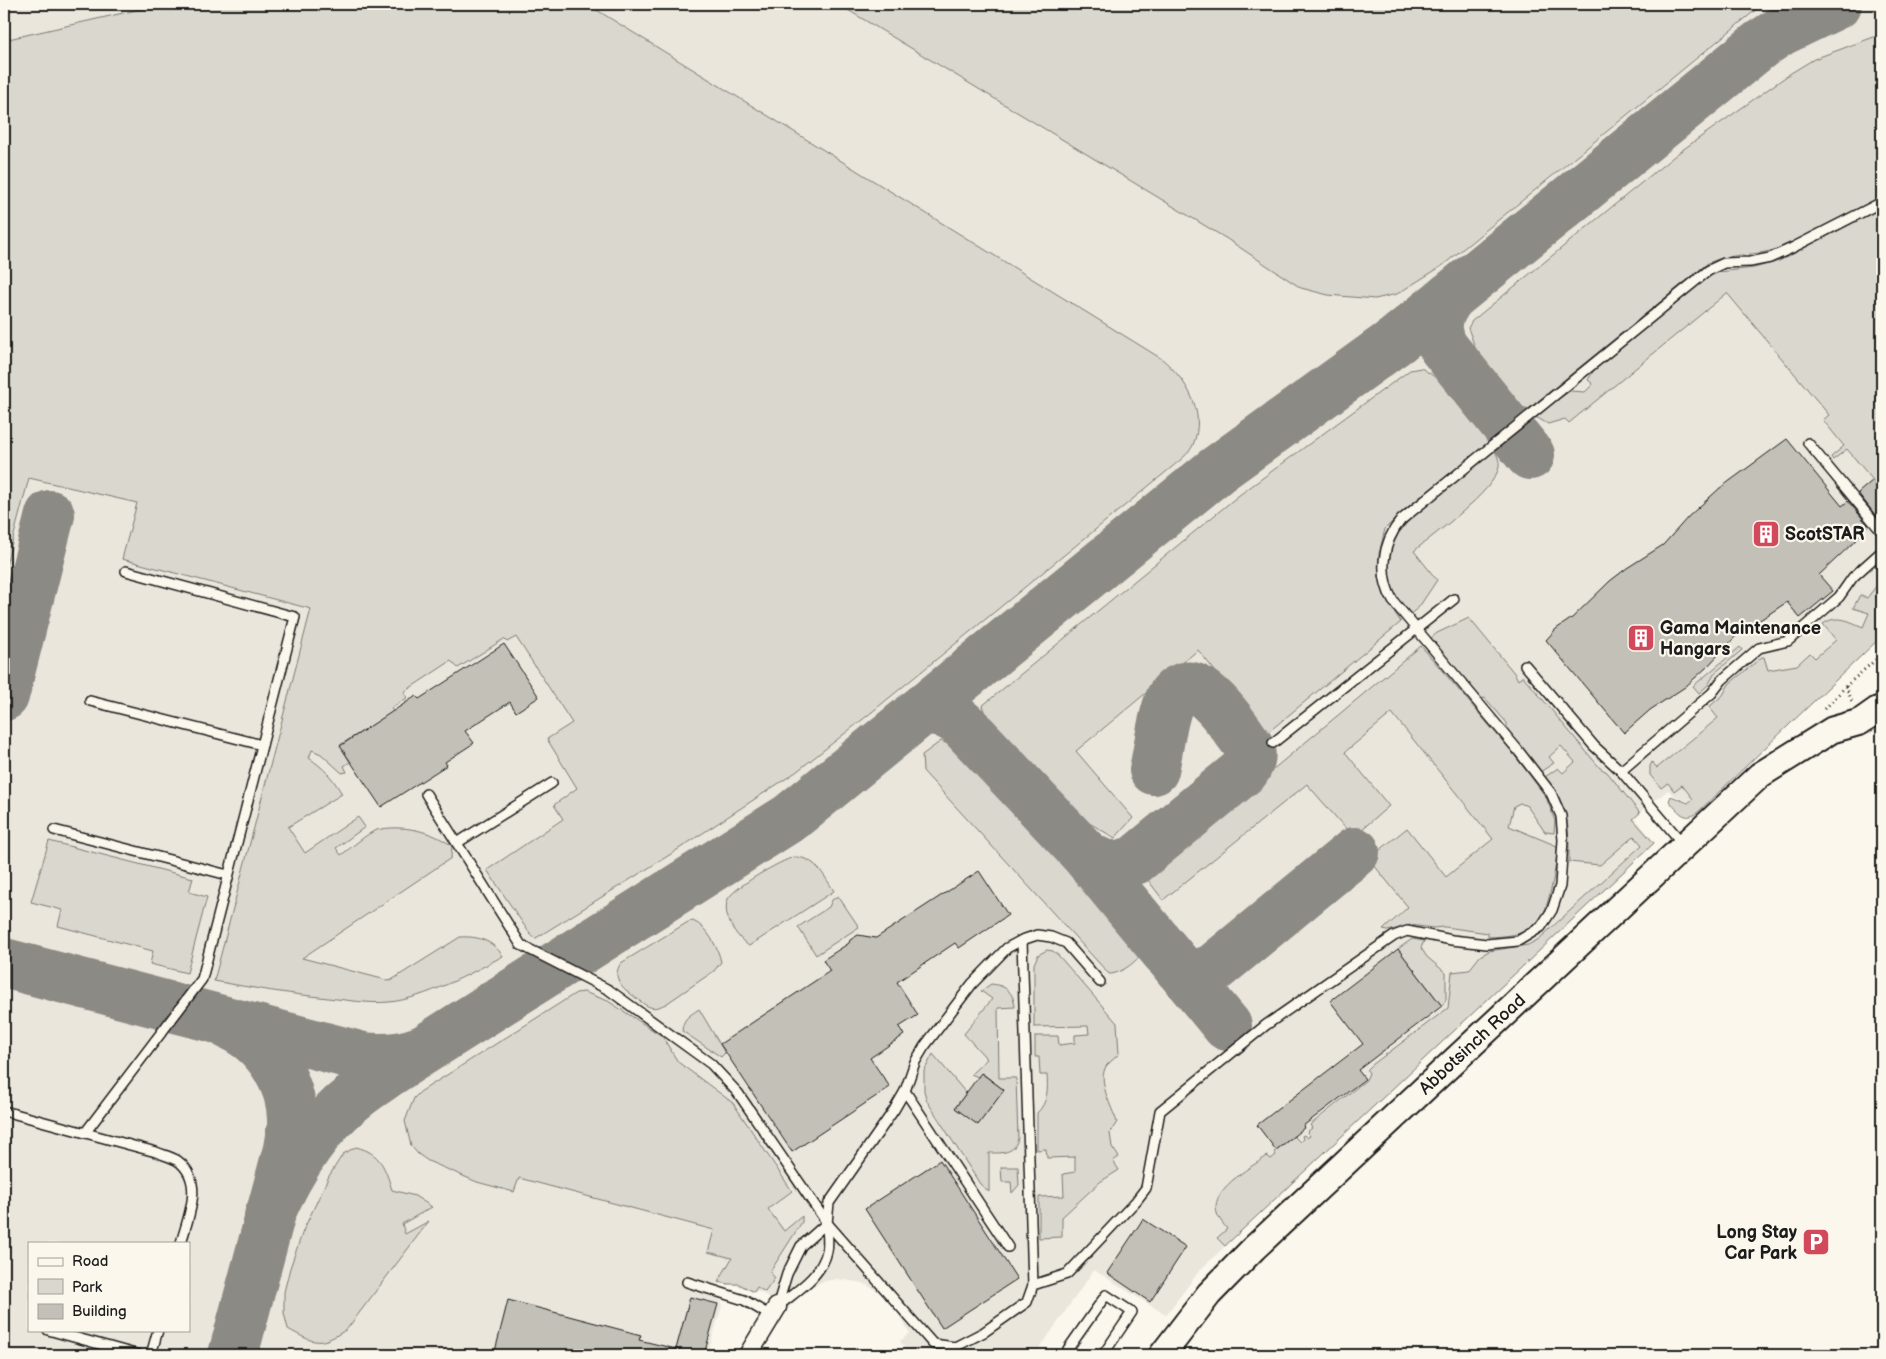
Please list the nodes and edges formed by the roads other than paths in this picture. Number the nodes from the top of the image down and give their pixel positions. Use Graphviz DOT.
graph roads {
  1 [pos="1882,202"];
  2 [pos="1808,443"];
  3 [pos="1882,532"];
  4 [pos="1882,551"];
  5 [pos="126,571"];
  6 [pos="1454,599"];
  7 [pos="1416,630"];
  8 [pos="1525,665"];
  9 [pos="90,701"];
  10 [pos="1882,708"];
  11 [pos="1871,724"];
  12 [pos="1273,742"];
  13 [pos="262,745"];
  14 [pos="1621,771"];
  15 [pos="552,783"];
  16 [pos="426,794"];
  17 [pos="54,830"];
  18 [pos="457,843"];
  19 [pos="1684,845"];
  20 [pos="228,875"];
  21 [pos="1022,940"];
  22 [pos="1100,982"];
  23 [pos="905,1091"];
  24 [pos="4,1111"];
  25 [pos="85,1133"];
  26 [pos="827,1224"];
  27 [pos="181,1242"];
  28 [pos="1008,1247"];
  29 [pos="687,1282"];
  30 [pos="1032,1285"];
  31 [pos="774,1311"];
  32 [pos="55,1332"];
  33 [pos="157,1332"];
  34 [pos="753,1354"];
  35 [pos="139,1355"];
  36 [pos="151,1355"];
  37 [pos="1076,1355"];
  38 [pos="1102,1355"];
  39 [pos="1162,1355"];
  1 -- 7 [label="lane"];
  2 -- 3 [label="lane"];
  4 -- 14 [label="lane"];
  5 -- 13 [label="lane"];
  6 -- 7 [label="lane"];
  7 -- 12 [label="lane"];
  7 -- 30 [label="lane"];
  8 -- 14 [label="lane"];
  9 -- 13 [label="lane"];
  10 -- 11 [label="street, Abbotsinch Road"];
  11 -- 19 [label="street, Abbotsinch Road"];
  13 -- 20 [label="lane"];
  14 -- 19 [label="lane"];
  15 -- 18 [label="lane"];
  16 -- 18 [label="lane"];
  17 -- 20 [label="lane"];
  18 -- 26 [label="lane"];
  19 -- 39 [label="street, Abbotsinch Road"];
  20 -- 25 [label="lane"];
  21 -- 22 [label="lane"];
  21 -- 23 [label="lane"];
  21 -- 30 [label="lane"];
  23 -- 26 [label="lane"];
  23 -- 28 [label="lane"];
  24 -- 25 [label="lane"];
  25 -- 27 [label="lane"];
  26 -- 30 [label="lane"];
  26 -- 31 [label="lane"];
  26 -- 31 [label="lane"];
  29 -- 31 [label="lane"];
  31 -- 34 [label="street"];
  32 -- 35 [label="lane"];
  33 -- 36 [label="lane"];
  37 -- 38 [label="lane"];
}
